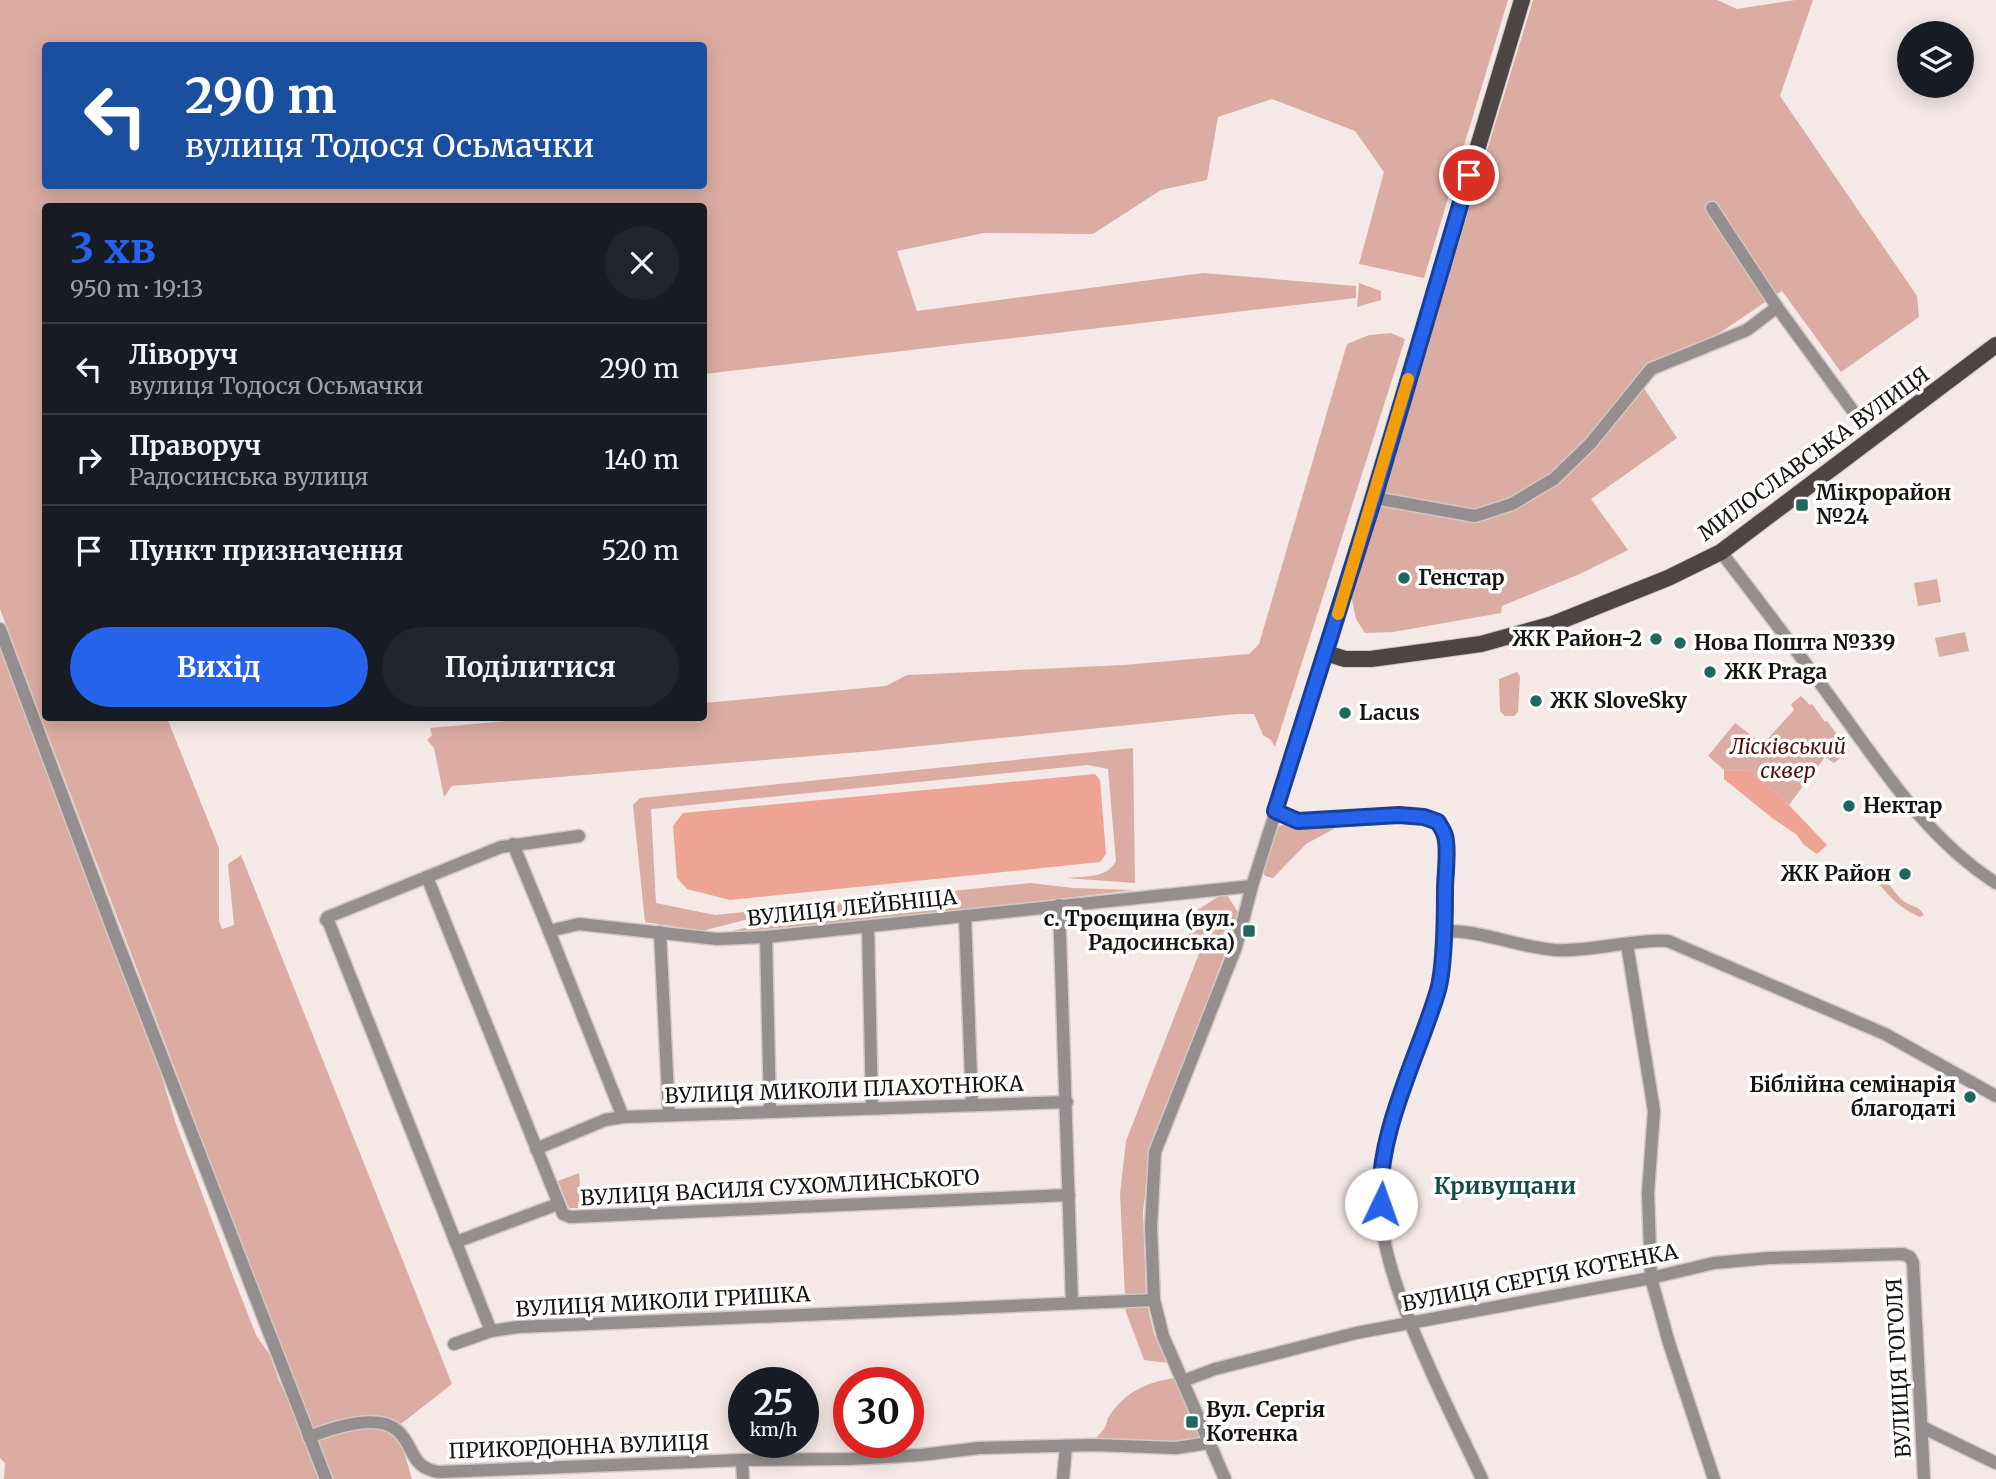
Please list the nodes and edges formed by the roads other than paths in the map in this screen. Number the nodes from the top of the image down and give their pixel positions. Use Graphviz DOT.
graph roads {
  1 [pos="1522,0"];
  2 [pos="1712,208"];
  3 [pos="1777,307"];
  4 [pos="1996,345"];
  5 [pos="1853,411"];
  6 [pos="1374,498"];
  7 [pos="1721,552"];
  8 [pos="0,629"];
  9 [pos="1326,653"];
  10 [pos="1275,811"];
  11 [pos="579,836"];
  12 [pos="513,844"];
  13 [pos="427,877"];
  14 [pos="1996,883"];
  15 [pos="1252,886"];
  16 [pos="1059,905"];
  17 [pos="965,916"];
  18 [pos="868,927"];
  19 [pos="549,931"];
  20 [pos="1443,931"];
  21 [pos="660,932"];
  22 [pos="766,937"];
  23 [pos="1626,944"];
  24 [pos="1996,1096"];
  25 [pos="1067,1102"];
  26 [pos="972,1105"];
  27 [pos="872,1108"];
  28 [pos="770,1111"];
  29 [pos="669,1115"];
  30 [pos="623,1116"];
  31 [pos="536,1149"];
  32 [pos="1069,1195"];
  33 [pos="558,1204"];
  34 [pos="456,1242"];
  35 [pos="1910,1257"];
  36 [pos="1651,1278"];
  37 [pos="1154,1300"];
  38 [pos="1072,1303"];
  39 [pos="1410,1322"];
  40 [pos="491,1331"];
  41 [pos="454,1344"];
  42 [pos="1183,1381"];
  43 [pos="1922,1427"];
  44 [pos="309,1437"];
  45 [pos="1209,1443"];
  46 [pos="1066,1446"];
  47 [pos="742,1460"];
  48 [pos="1996,1462"];
  49 [pos="326,1479"];
  50 [pos="743,1479"];
  51 [pos="1063,1479"];
  52 [pos="1224,1479"];
  53 [pos="1482,1479"];
  54 [pos="1714,1479"];
  55 [pos="1924,1479"];
  1 -- 6 [label="main road"];
  2 -- 3 [label="street"];
  3 -- 5 [label="street"];
  3 -- 6 [label="street"];
  4 -- 7 [label="main road, МИЛОСЛАВСЬКА ВУЛИЦЯ"];
  6 -- 9 [label="main road"];
  7 -- 9 [label="main road, МИЛОСЛАВСЬКА ВУЛИЦЯ"];
  7 -- 14 [label="street"];
  8 -- 44 [label="street"];
  9 -- 10 [label="street"];
  10 -- 15 [label="street"];
  10 -- 20 [label="street"];
  11 -- 12 [label="street"];
  12 -- 13 [label="street"];
  12 -- 19 [label="street"];
  13 -- 31 [label="street, ВУЛИЦЯ ВАСИЛЯ СУХОМЛИНСЬКОГО"];
  13 -- 34 [label="street, ВУЛИЦЯ МИКОЛИ ГРИШКА"];
  15 -- 16 [label="street, ВУЛИЦЯ ЛЕЙБНІЦА"];
  15 -- 37 [label="street"];
  16 -- 17 [label="street, ВУЛИЦЯ ЛЕЙБНІЦА"];
  16 -- 25 [label="street"];
  17 -- 18 [label="street, ВУЛИЦЯ ЛЕЙБНІЦА"];
  17 -- 26 [label="street"];
  18 -- 22 [label="street, ВУЛИЦЯ ЛЕЙБНІЦА"];
  18 -- 27 [label="street"];
  19 -- 21 [label="street, ВУЛИЦЯ ЛЕЙБНІЦА"];
  19 -- 30 [label="street"];
  20 -- 23 [label="street"];
  20 -- 39 [label="street"];
  21 -- 22 [label="street, ВУЛИЦЯ ЛЕЙБНІЦА"];
  21 -- 29 [label="street"];
  22 -- 28 [label="street"];
  23 -- 24 [label="street"];
  23 -- 36 [label="street"];
  25 -- 26 [label="street, ВУЛИЦЯ МИКОЛИ ПЛАХОТНЮКА"];
  25 -- 32 [label="street"];
  26 -- 27 [label="street, ВУЛИЦЯ МИКОЛИ ПЛАХОТНЮКА"];
  27 -- 28 [label="street, ВУЛИЦЯ МИКОЛИ ПЛАХОТНЮКА"];
  28 -- 29 [label="street, ВУЛИЦЯ МИКОЛИ ПЛАХОТНЮКА"];
  29 -- 30 [label="street, ВУЛИЦЯ МИКОЛИ ПЛАХОТНЮКА"];
  30 -- 31 [label="street, ВУЛИЦЯ МИКОЛИ ПЛАХОТНЮКА"];
  31 -- 33 [label="street, ВУЛИЦЯ ВАСИЛЯ СУХОМЛИНСЬКОГО"];
  32 -- 33 [label="street, ВУЛИЦЯ ВАСИЛЯ СУХОМЛИНСЬКОГО"];
  32 -- 38 [label="street"];
  33 -- 34 [label="street"];
  34 -- 40 [label="street, ВУЛИЦЯ МИКОЛИ ГРИШКА"];
  35 -- 36 [label="street, ВУЛИЦЯ СЕРГІЯ КОТЕНКА"];
  35 -- 43 [label="street, ВУЛИЦЯ ГОГОЛЯ"];
  36 -- 39 [label="street, ВУЛИЦЯ СЕРГІЯ КОТЕНКА"];
  36 -- 54 [label="street"];
  37 -- 38 [label="street, ВУЛИЦЯ МИКОЛИ ГРИШКА"];
  37 -- 42 [label="street"];
  38 -- 40 [label="street, ВУЛИЦЯ МИКОЛИ ГРИШКА"];
  39 -- 42 [label="street, ВУЛИЦЯ СЕРГІЯ КОТЕНКА"];
  39 -- 53 [label="street"];
  40 -- 41 [label="street"];
  42 -- 45 [label="street"];
  43 -- 48 [label="street"];
  43 -- 55 [label="street, ВУЛИЦЯ ГОГОЛЯ"];
  44 -- 47 [label="street, ПРИКОРДОННА ВУЛИЦЯ"];
  44 -- 49 [label="street"];
  45 -- 46 [label="street, ПРИКОРДОННА ВУЛИЦЯ"];
  45 -- 52 [label="street"];
  46 -- 47 [label="street, ПРИКОРДОННА ВУЛИЦЯ"];
  46 -- 51 [label="street"];
  47 -- 50 [label="street"];
}
